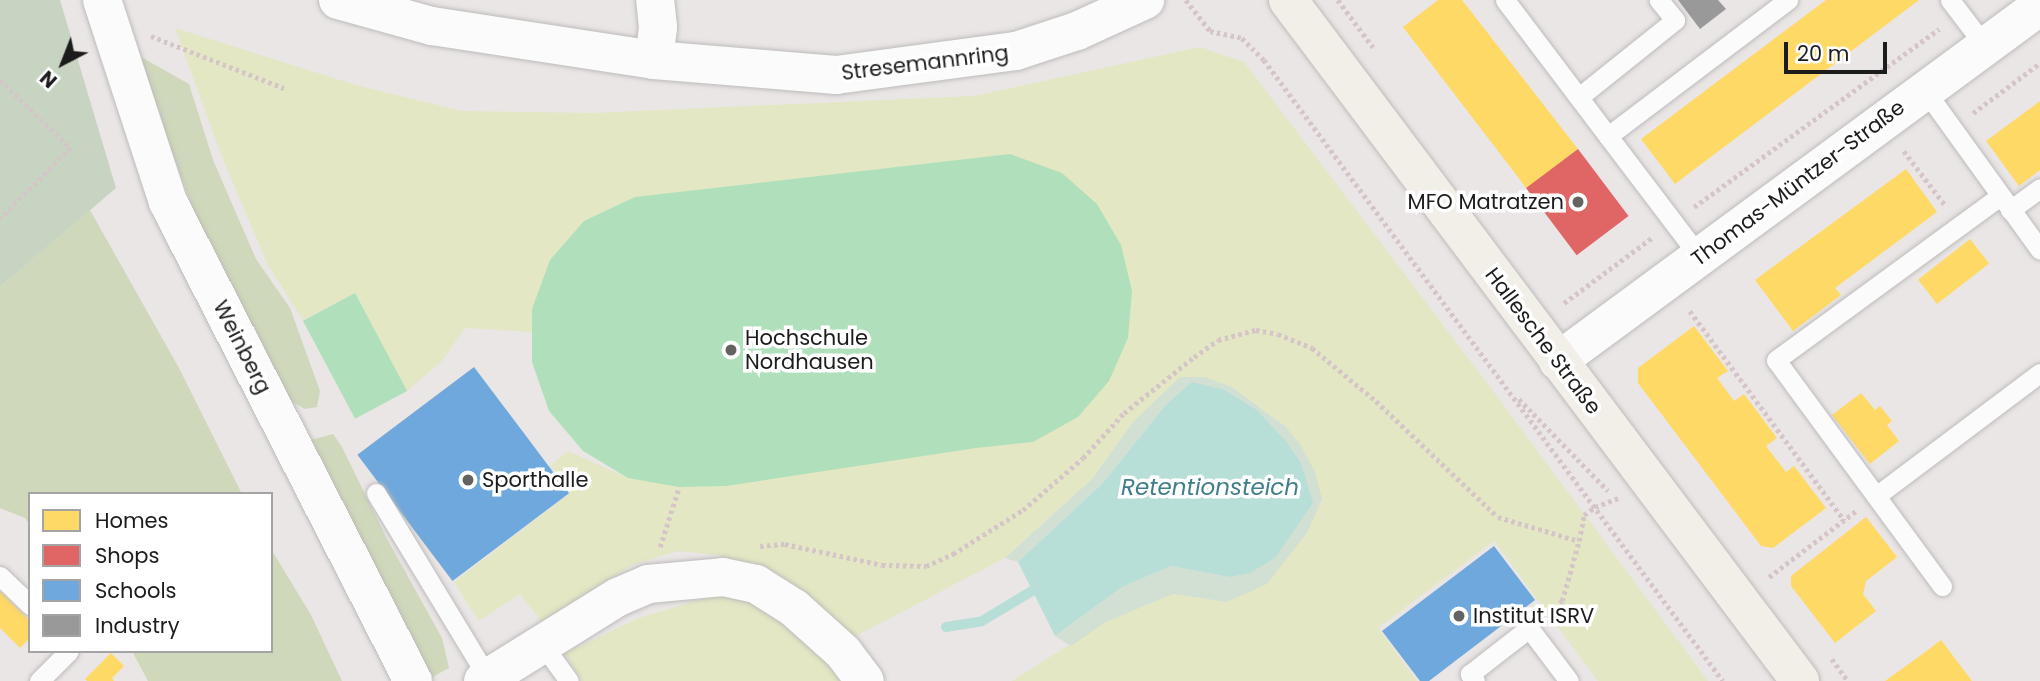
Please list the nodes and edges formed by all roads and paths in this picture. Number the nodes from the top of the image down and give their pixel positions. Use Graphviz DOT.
graph roads {
  1 [pos="338,0"];
  2 [pos="655,0"];
  3 [pos="1145,0"];
  4 [pos="1186,0"];
  5 [pos="1287,0"];
  6 [pos="1505,0"];
  7 [pos="1660,0"];
  8 [pos="1788,0"];
  9 [pos="1955,6"];
  10 [pos="2040,6"];
  11 [pos="105,10"];
  12 [pos="1985,46"];
  13 [pos="654,60"];
  14 [pos="2040,63"];
  15 [pos="0,80"];
  16 [pos="284,88"];
  17 [pos="1924,89"];
  18 [pos="1578,97"];
  19 [pos="1953,129"];
  20 [pos="1608,136"];
  21 [pos="1904,150"];
  22 [pos="2040,188"];
  23 [pos="2005,203"];
  24 [pos="0,219"];
  25 [pos="1674,223"];
  26 [pos="1960,225"];
  27 [pos="2040,250"];
  28 [pos="1699,256"];
  29 [pos="1564,303"];
  30 [pos="1690,311"];
  31 [pos="1558,361"];
  32 [pos="2040,373"];
  33 [pos="1645,476"];
  34 [pos="679,487"];
  35 [pos="376,493"];
  36 [pos="1876,496"];
  37 [pos="1595,507"];
  38 [pos="1844,520"];
  39 [pos="1579,541"];
  40 [pos="0,576"];
  41 [pos="723,577"];
  42 [pos="1769,577"];
  43 [pos="648,584"];
  44 [pos="1942,586"];
  45 [pos="28,604"];
  46 [pos="1529,628"];
  47 [pos="543,645"];
  48 [pos="67,653"];
  49 [pos="486,679"];
  50 [pos="39,681"];
  51 [pos="413,681"];
  52 [pos="569,681"];
  53 [pos="865,681"];
  54 [pos="1475,681"];
  55 [pos="1569,681"];
  56 [pos="1723,681"];
  57 [pos="1800,681"];
  1 -- 13 [label="street, Stresemannring"];
  2 -- 13 [label="street"];
  3 -- 13 [label="street, Stresemannring"];
  4 -- 37 [label="path"];
  5 -- 31 [label="main road, Hallesche Straße"];
  6 -- 18 [label="lane"];
  7 -- 18 [label="lane"];
  8 -- 20 [label="lane"];
  9 -- 12 [label="lane"];
  9 -- 25 [label="path"];
  10 -- 12 [label="street, Thomas-Müntzer-Straße"];
  11 -- 16 [label="path"];
  11 -- 51 [label="street, Weinberg"];
  12 -- 17 [label="street, Thomas-Müntzer-Straße"];
  14 -- 19 [label="path"];
  15 -- 24 [label="path"];
  17 -- 19 [label="lane"];
  17 -- 28 [label="street, Thomas-Müntzer-Straße"];
  18 -- 20 [label="lane"];
  19 -- 23 [label="lane"];
  20 -- 25 [label="lane"];
  21 -- 26 [label="path"];
  22 -- 23 [label="lane"];
  23 -- 26 [label="lane"];
  23 -- 27 [label="lane"];
  25 -- 28 [label="lane"];
  25 -- 29 [label="path"];
  26 -- 36 [label="lane"];
  28 -- 31 [label="street, Thomas-Müntzer-Straße"];
  30 -- 38 [label="path"];
  31 -- 33 [label="main road, Hallesche Straße"];
  32 -- 36 [label="lane"];
  33 -- 37 [label="path"];
  33 -- 57 [label="main road, Hallesche Straße"];
  34 -- 43 [label="path"];
  35 -- 49 [label="lane"];
  36 -- 38 [label="path"];
  36 -- 44 [label="lane"];
  37 -- 39 [label="path"];
  37 -- 56 [label="path"];
  38 -- 42 [label="path"];
  39 -- 41 [label="path"];
  39 -- 46 [label="path"];
  40 -- 45 [label="lane"];
  41 -- 43 [label="street"];
  41 -- 53 [label="street"];
  43 -- 47 [label="street"];
  46 -- 54 [label="lane"];
  46 -- 55 [label="lane"];
  47 -- 49 [label="street"];
  47 -- 52 [label="lane"];
  48 -- 50 [label="lane"];
}
